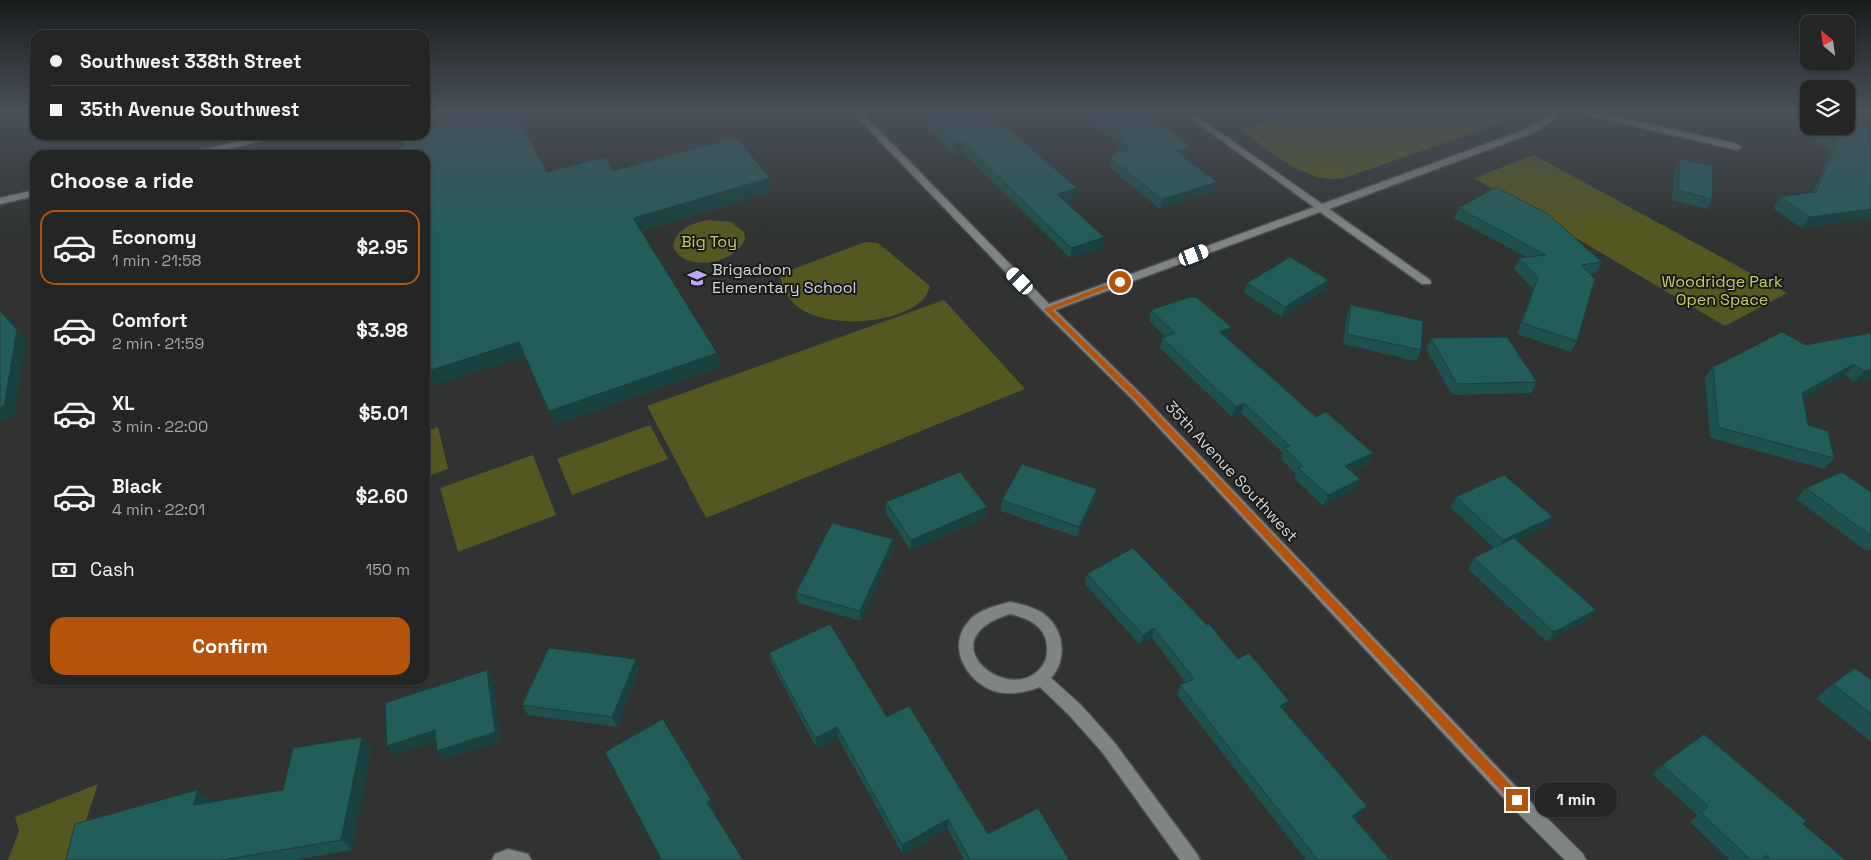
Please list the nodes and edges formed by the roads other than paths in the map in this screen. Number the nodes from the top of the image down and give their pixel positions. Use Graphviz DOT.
graph roads {
  1 [pos="895,152"];
  2 [pos="1243,152"];
  3 [pos="1472,152"];
  4 [pos="30,194"];
  5 [pos="0,201"];
  6 [pos="1322,207"];
  7 [pos="1426,282"];
  8 [pos="1047,309"];
  9 [pos="1041,678"];
  10 [pos="1191,860"];
  11 [pos="1577,860"];
  1 -- 8 [label="street, 35th Avenue Southwest"];
  2 -- 6 [label="street"];
  3 -- 6 [label="street"];
  4 -- 5 [label="street"];
  6 -- 7 [label="street"];
  6 -- 8 [label="street"];
  8 -- 11 [label="street, 35th Avenue Southwest"];
  9 -- 9 [label="street"];
  9 -- 10 [label="street"];
}
